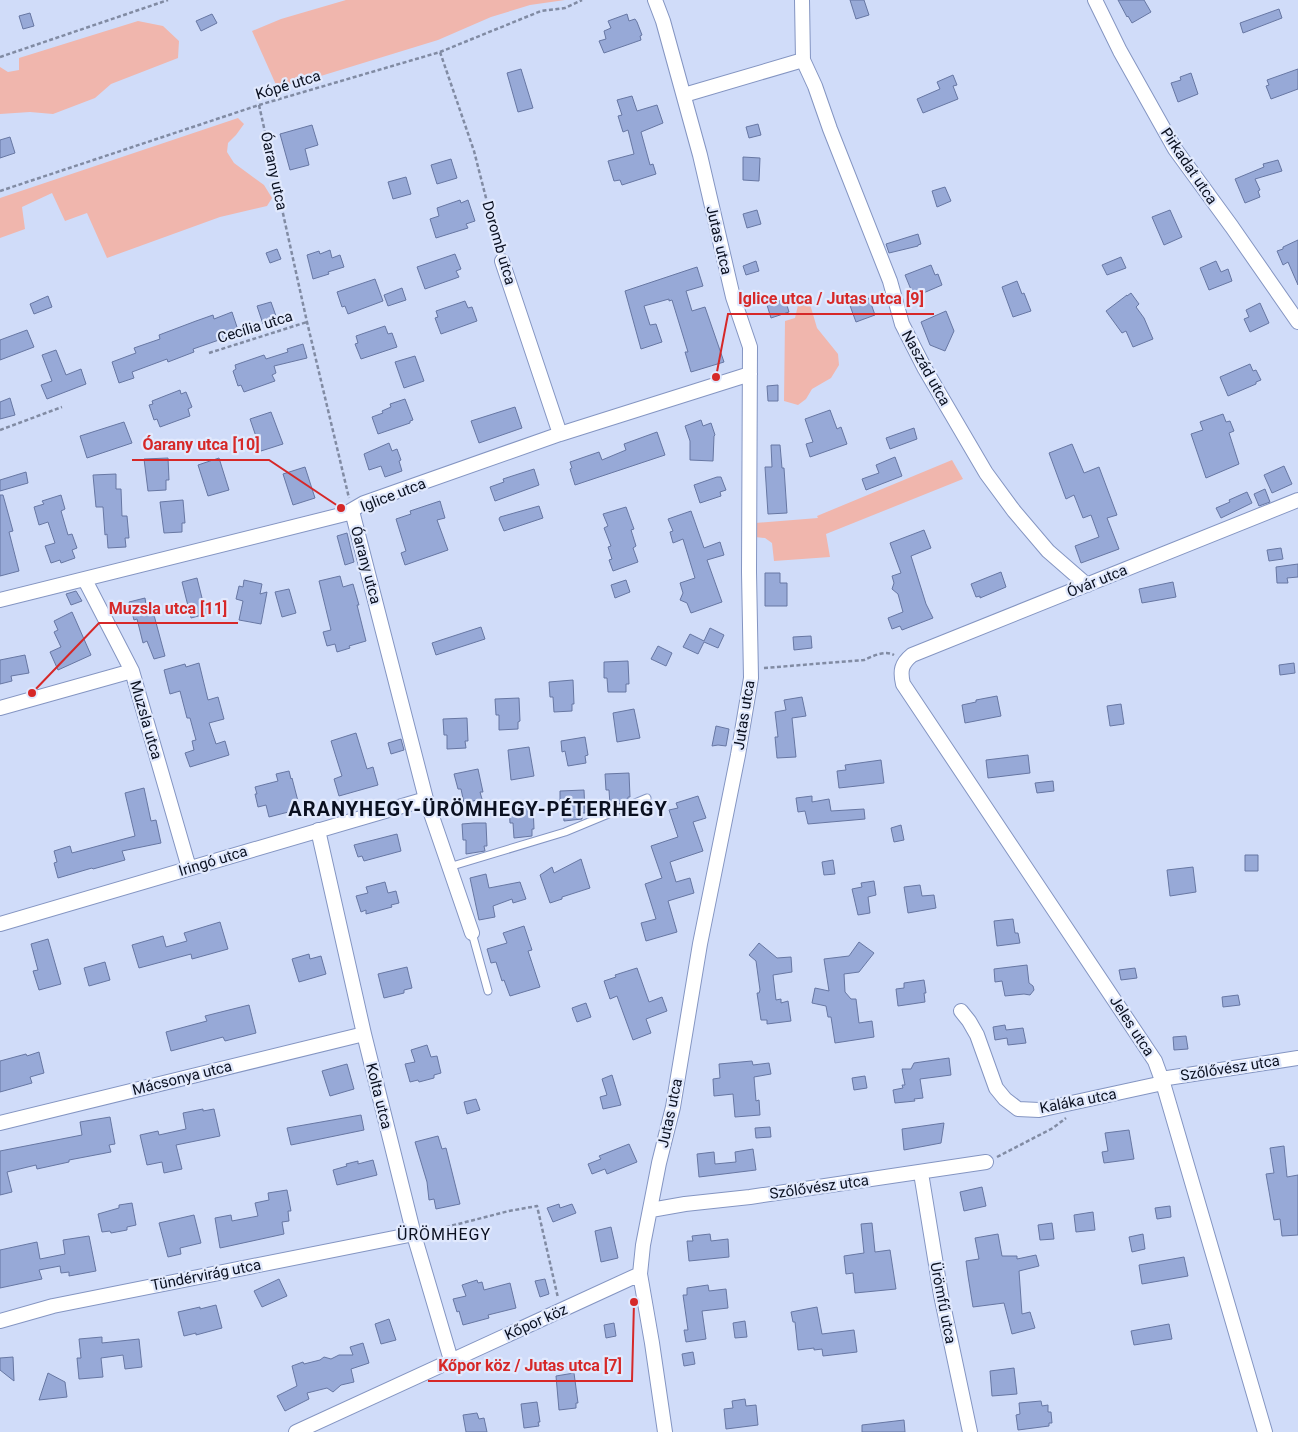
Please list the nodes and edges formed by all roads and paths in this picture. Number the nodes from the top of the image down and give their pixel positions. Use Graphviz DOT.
graph roads {
  1 [pos="168,0"];
  2 [pos="582,0"];
  3 [pos="655,0"];
  4 [pos="802,0"];
  5 [pos="1095,0"];
  6 [pos="440,52"];
  7 [pos="0,57"];
  8 [pos="803,60"];
  9 [pos="684,95"];
  10 [pos="259,105"];
  11 [pos="0,191"];
  12 [pos="502,261"];
  13 [pos="307,322"];
  14 [pos="1298,322"];
  15 [pos="209,353"];
  16 [pos="750,374"];
  17 [pos="62,407"];
  18 [pos="0,430"];
  19 [pos="560,434"];
  20 [pos="1298,500"];
  21 [pos="352,510"];
  22 [pos="85,580"];
  23 [pos="1087,585"];
  24 [pos="0,600"];
  25 [pos="903,664"];
  26 [pos="750,669"];
  27 [pos="132,671"];
  28 [pos="0,708"];
  29 [pos="647,798"];
  30 [pos="426,799"];
  31 [pos="318,830"];
  32 [pos="449,867"];
  33 [pos="189,868"];
  34 [pos="0,924"];
  35 [pos="472,933"];
  36 [pos="488,991"];
  37 [pos="961,1011"];
  38 [pos="364,1034"];
  39 [pos="1298,1058"];
  40 [pos="1162,1081"];
  41 [pos="1072,1114"];
  42 [pos="0,1123"];
  43 [pos="986,1162"];
  44 [pos="920,1172"];
  45 [pos="651,1210"];
  46 [pos="414,1235"];
  47 [pos="640,1274"];
  48 [pos="561,1311"];
  49 [pos="0,1321"];
  50 [pos="451,1360"];
  51 [pos="296,1432"];
  52 [pos="665,1432"];
  53 [pos="970,1432"];
  54 [pos="1265,1432"];
  1 -- 7 [label="path"];
  2 -- 6 [label="path, Kópé utca"];
  3 -- 9 [label="street, Jutas utca"];
  4 -- 8 [label="street, Naszád utca"];
  5 -- 14 [label="street, Pirkadat utca"];
  6 -- 10 [label="path, Kópé utca"];
  6 -- 12 [label="path, Doromb utca"];
  8 -- 9 [label="street"];
  8 -- 23 [label="street, Naszád utca"];
  9 -- 16 [label="street, Jutas utca"];
  10 -- 11 [label="path, Kópé utca"];
  10 -- 13 [label="path, Óarany utca"];
  12 -- 19 [label="street, Doromb utca"];
  13 -- 15 [label="path, Cecília utca"];
  13 -- 21 [label="path, Óarany utca"];
  16 -- 19 [label="street, Iglice utca"];
  16 -- 26 [label="street, Jutas utca"];
  17 -- 18 [label="path"];
  19 -- 21 [label="street, Iglice utca"];
  20 -- 23 [label="street, Óvár utca"];
  21 -- 22 [label="street, Iglice utca"];
  21 -- 30 [label="street, Óarany utca"];
  22 -- 24 [label="street, Iglice utca"];
  22 -- 27 [label="street, Muzsla utca"];
  23 -- 25 [label="street, Óvár utca"];
  25 -- 26 [label="path"];
  25 -- 40 [label="street, Jeles utca"];
  26 -- 45 [label="street, Jutas utca"];
  27 -- 28 [label="street"];
  27 -- 33 [label="street, Muzsla utca"];
  29 -- 32 [label="lane"];
  30 -- 31 [label="street, Iringó utca"];
  30 -- 32 [label="street, Óarany utca"];
  31 -- 33 [label="street, Iringó utca"];
  31 -- 38 [label="street, Kolta utca"];
  32 -- 35 [label="street, Óarany utca"];
  33 -- 34 [label="street, Iringó utca"];
  35 -- 36 [label="lane"];
  37 -- 40 [label="street, Kaláka utca"];
  38 -- 42 [label="street, Mácsonya utca"];
  38 -- 46 [label="street, Kolta utca"];
  39 -- 40 [label="street, Szőlővész utca"];
  40 -- 54 [label="street, Jeles utca"];
  41 -- 43 [label="path"];
  43 -- 44 [label="street, Szőlővész utca"];
  44 -- 45 [label="street, Szőlővész utca"];
  44 -- 53 [label="street, Ürömfű utca"];
  45 -- 47 [label="street, Jutas utca"];
  46 -- 48 [label="path"];
  46 -- 49 [label="street, Tündérvirág utca"];
  46 -- 50 [label="street, Kolta utca"];
  47 -- 48 [label="street, Kőpor köz"];
  47 -- 52 [label="street, Jutas utca"];
  48 -- 50 [label="street, Kőpor köz"];
  50 -- 51 [label="street, Kőpor köz"];
}
